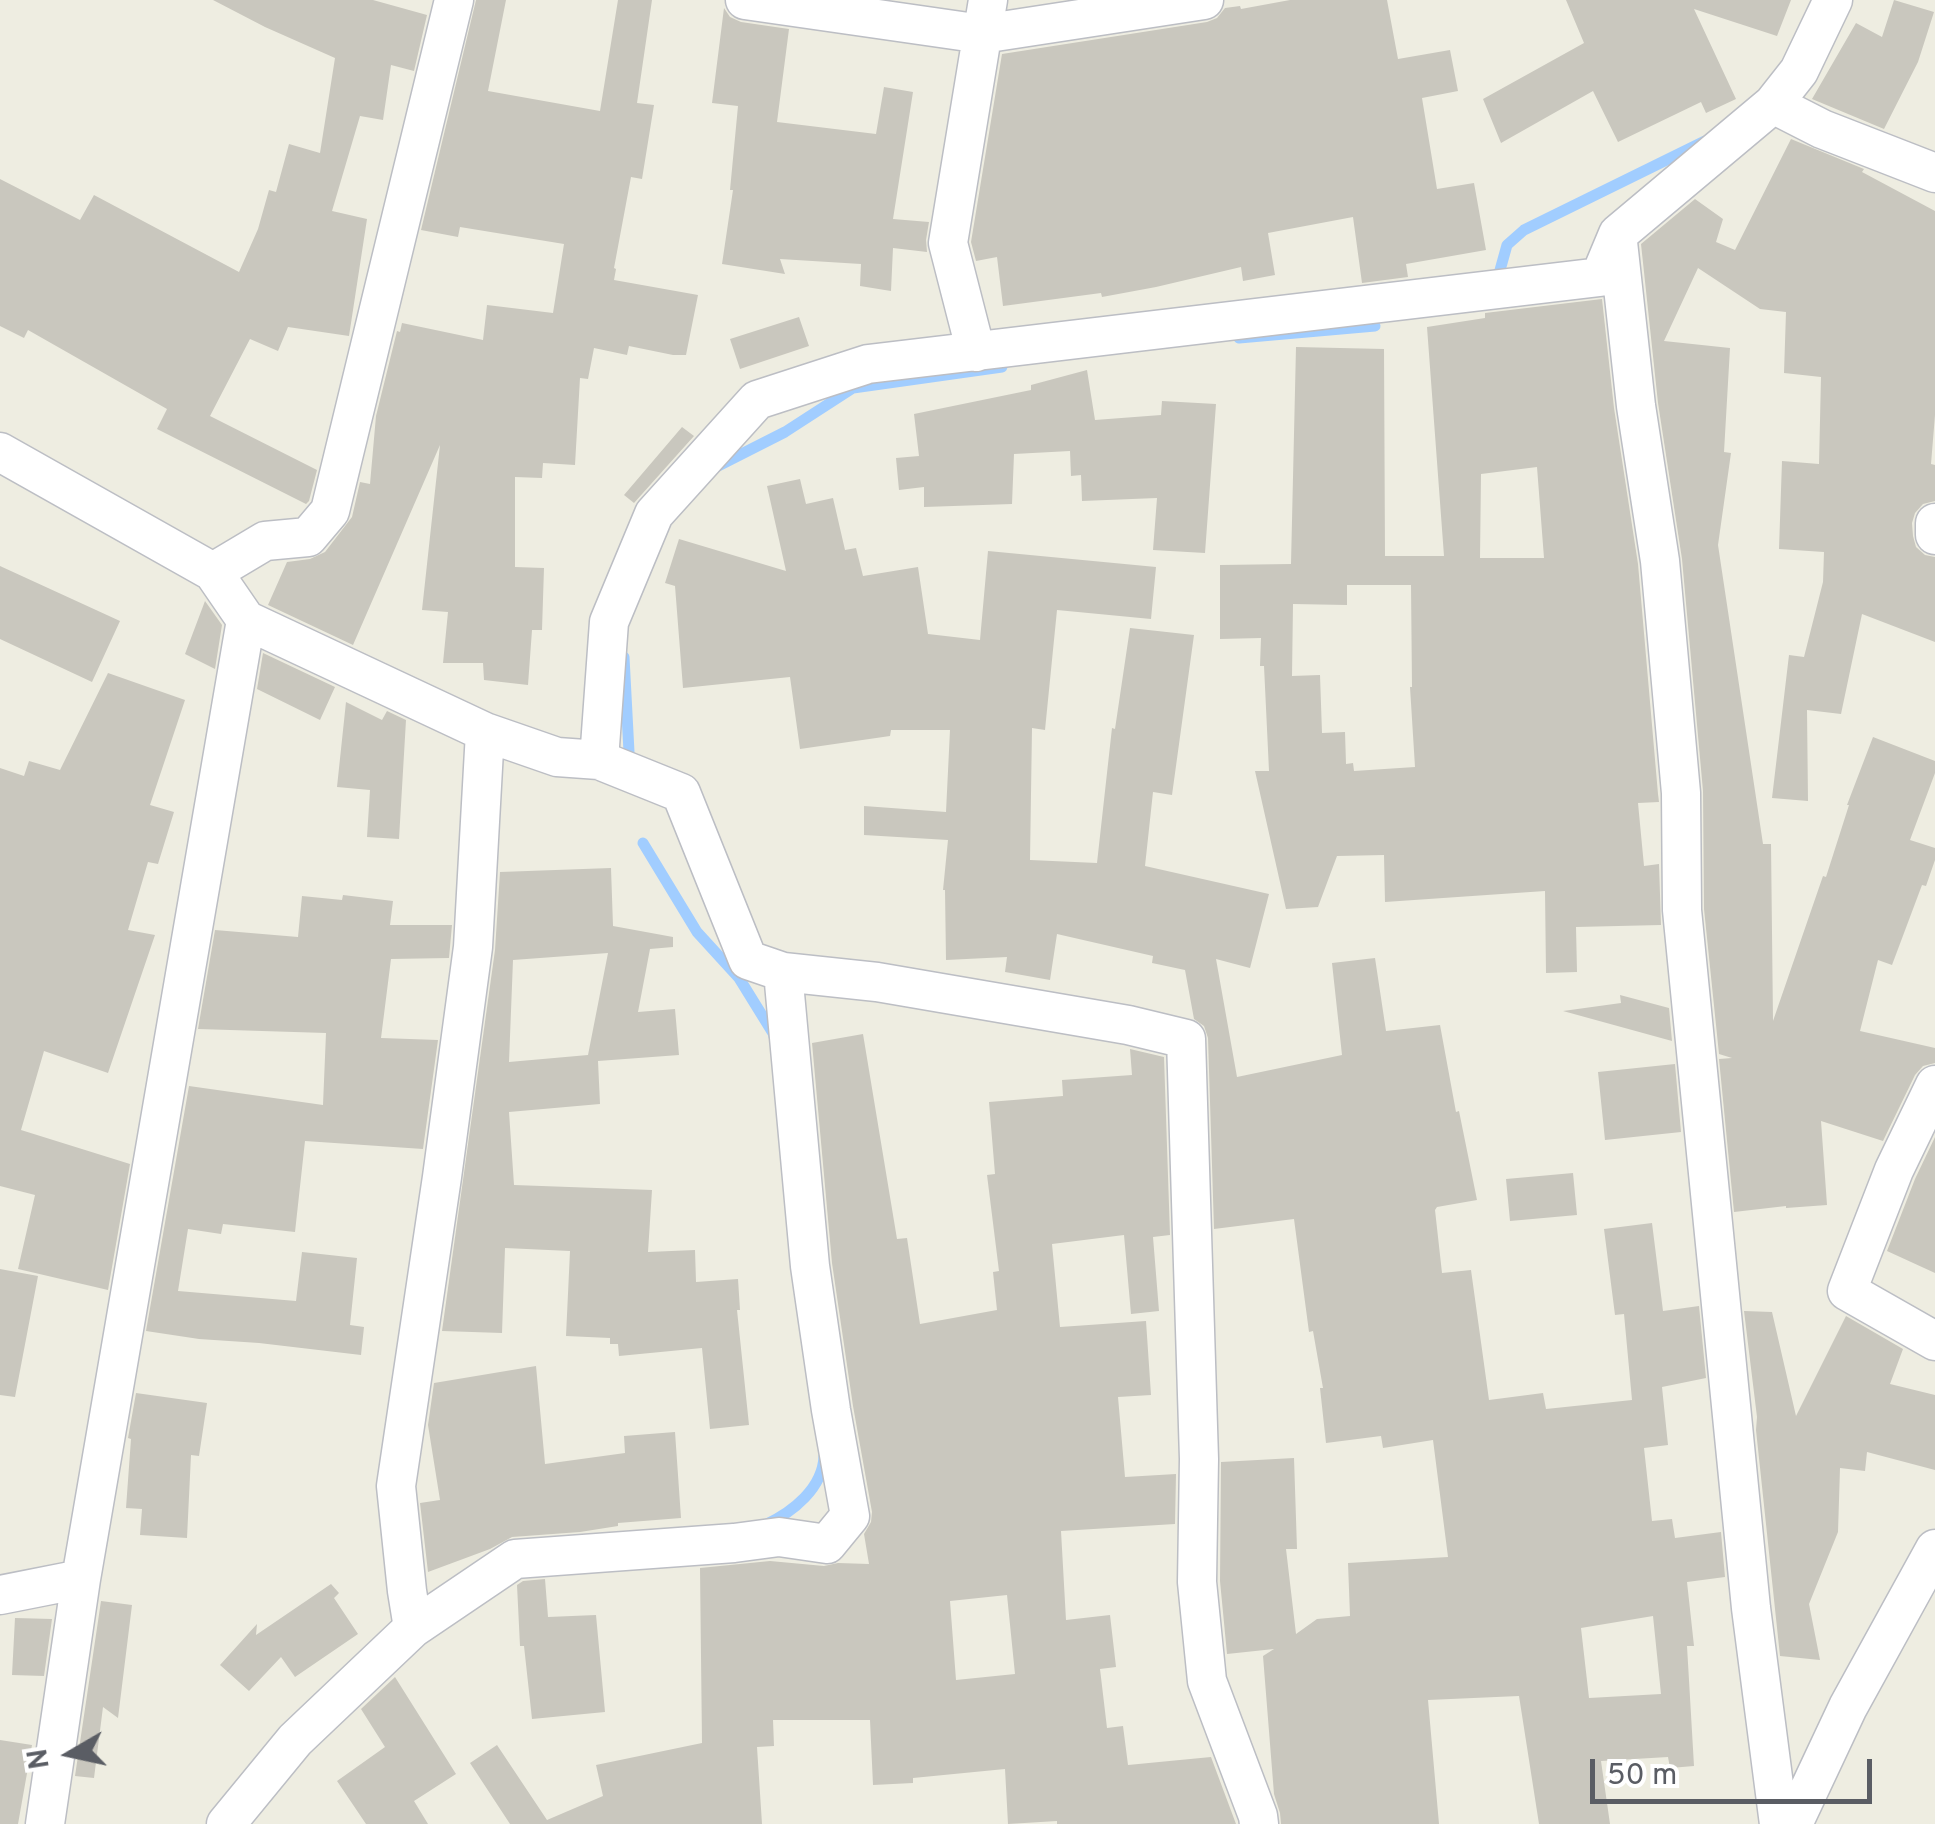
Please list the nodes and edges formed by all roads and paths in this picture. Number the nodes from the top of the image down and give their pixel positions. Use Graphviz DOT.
graph roads {
  1 [pos="454,0"];
  2 [pos="746,0"];
  3 [pos="1204,0"];
  4 [pos="1833,0"];
  5 [pos="985,17"];
  6 [pos="1773,104"];
  7 [pos="1935,174"];
  8 [pos="1618,234"];
  9 [pos="976,352"];
  10 [pos="0,452"];
  11 [pos="1935,523"];
  12 [pos="1935,536"];
  13 [pos="213,572"];
  14 [pos="246,620"];
  15 [pos="486,732"];
  16 [pos="598,760"];
  17 [pos="783,972"];
  18 [pos="1935,1086"];
  19 [pos="1935,1341"];
  20 [pos="1935,1549"];
  21 [pos="81,1579"];
  22 [pos="0,1595"];
  23 [pos="413,1628"];
  24 [pos="45,1824"];
  25 [pos="226,1824"];
  26 [pos="1259,1824"];
  27 [pos="1779,1824"];
  28 [pos="1793,1824"];
  1 -- 13 [label="street"];
  2 -- 5 [label="street"];
  3 -- 5 [label="street"];
  4 -- 6 [label="street"];
  5 -- 9 [label="street"];
  6 -- 7 [label="street"];
  6 -- 8 [label="street"];
  8 -- 9 [label="street"];
  8 -- 27 [label="street"];
  9 -- 16 [label="street"];
  10 -- 13 [label="street"];
  11 -- 12 [label="street"];
  13 -- 14 [label="street"];
  14 -- 15 [label="street"];
  14 -- 21 [label="street"];
  15 -- 16 [label="street"];
  15 -- 23 [label="street"];
  16 -- 17 [label="street"];
  17 -- 23 [label="street"];
  17 -- 26 [label="street"];
  18 -- 19 [label="street"];
  20 -- 28 [label="street"];
  21 -- 22 [label="street"];
  21 -- 24 [label="street"];
  23 -- 25 [label="street"];
}
